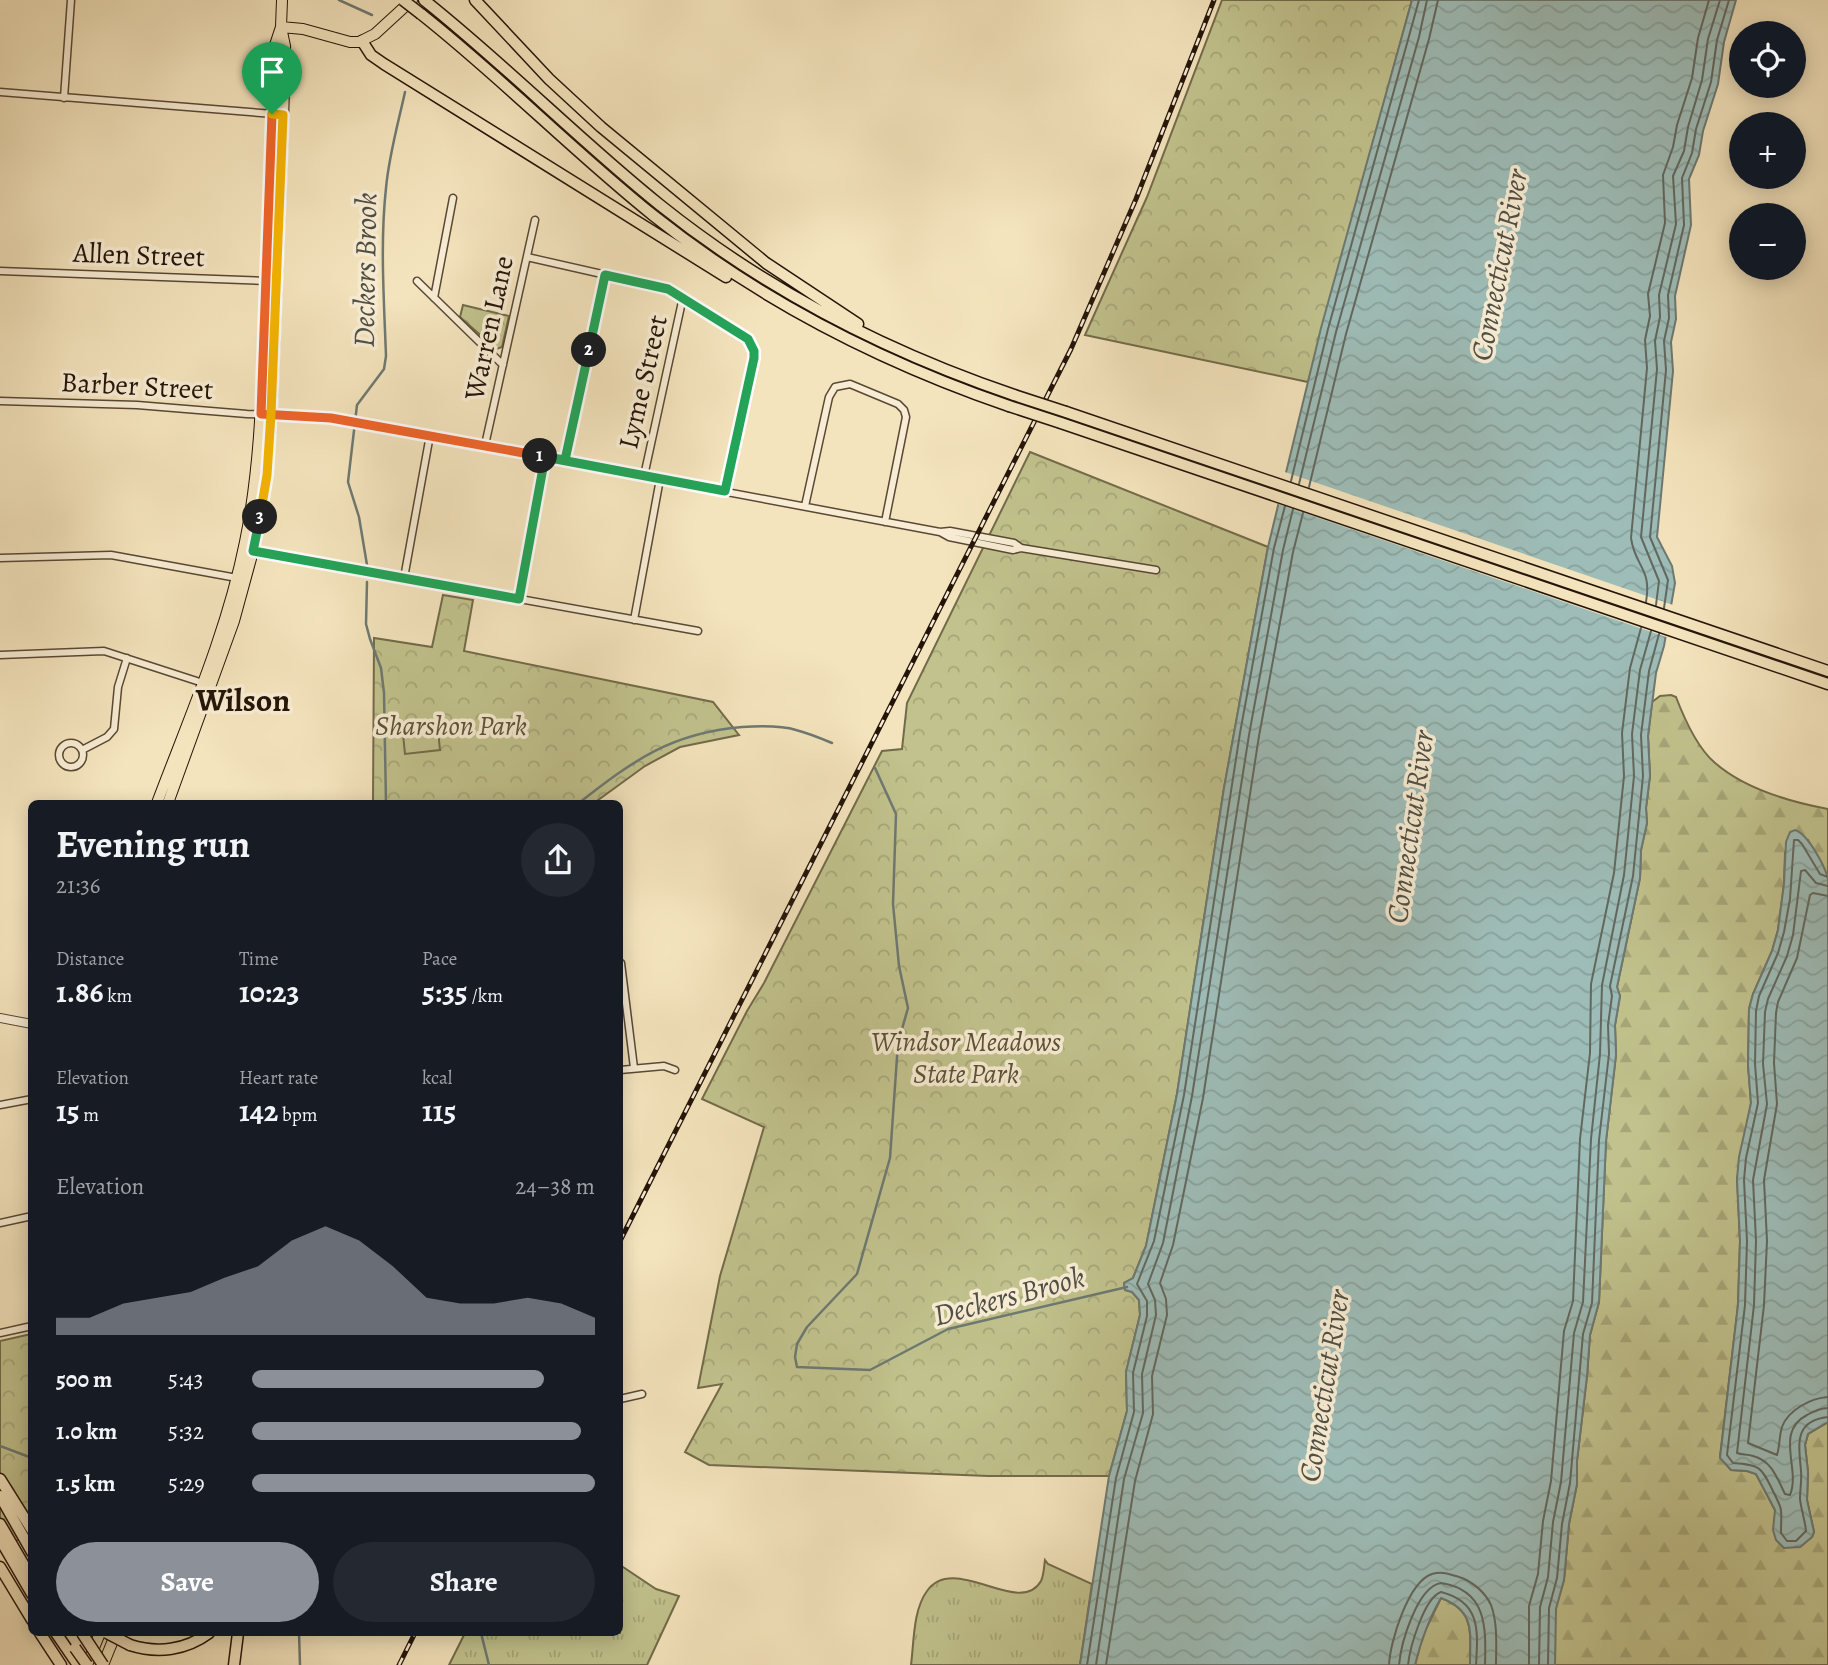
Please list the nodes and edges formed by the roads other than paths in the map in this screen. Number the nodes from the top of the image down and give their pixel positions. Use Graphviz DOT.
graph roads {
  1 [pos="71,0"];
  2 [pos="282,0"];
  3 [pos="403,0"];
  4 [pos="412,0"];
  5 [pos="475,0"];
  6 [pos="427,3"];
  7 [pos="281,27"];
  8 [pos="362,41"];
  9 [pos="0,92"];
  10 [pos="64,98"];
  11 [pos="278,115"];
  12 [pos="453,198"];
  13 [pos="535,220"];
  14 [pos="527,257"];
  15 [pos="0,271"];
  16 [pos="605,275"];
  17 [pos="271,281"];
  18 [pos="417,281"];
  19 [pos="434,298"];
  20 [pos="683,298"];
  21 [pos="783,304"];
  22 [pos="886,344"];
  23 [pos="503,365"];
  24 [pos="0,401"];
  25 [pos="266,414"];
  26 [pos="430,435"];
  27 [pos="485,445"];
  28 [pos="545,457"];
  29 [pos="565,460"];
  30 [pos="644,475"];
  31 [pos="660,479"];
  32 [pos="725,491"];
  33 [pos="805,506"];
  34 [pos="885,522"];
  35 [pos="248,551"];
  36 [pos="0,558"];
  37 [pos="1156,570"];
  38 [pos="404,578"];
  39 [pos="241,579"];
  40 [pos="519,599"];
  41 [pos="635,620"];
  42 [pos="698,631"];
  43 [pos="0,655"];
  44 [pos="127,658"];
  45 [pos="1828,671"];
  46 [pos="1828,684"];
  47 [pos="207,685"];
  48 [pos="82,750"];
  49 [pos="158,800"];
  50 [pos="169,800"];
  51 [pos="623,979"];
  52 [pos="0,1018"];
  53 [pos="28,1023"];
  54 [pos="634,1068"];
  55 [pos="623,1069"];
  56 [pos="675,1070"];
  57 [pos="28,1100"];
  58 [pos="0,1105"];
  59 [pos="28,1217"];
  60 [pos="0,1223"];
  61 [pos="28,1327"];
  62 [pos="0,1333"];
  63 [pos="642,1394"];
  64 [pos="623,1398"];
  65 [pos="0,1479"];
  66 [pos="0,1496"];
  67 [pos="0,1524"];
  68 [pos="28,1524"];
  69 [pos="0,1539"];
  70 [pos="28,1545"];
  71 [pos="0,1567"];
  72 [pos="28,1572"];
  73 [pos="28,1587"];
  74 [pos="28,1613"];
  75 [pos="42,1636"];
  76 [pos="58,1636"];
  77 [pos="66,1636"];
  78 [pos="84,1636"];
  79 [pos="99,1636"];
  80 [pos="113,1636"];
  81 [pos="115,1636"];
  82 [pos="204,1636"];
  83 [pos="238,1636"];
  84 [pos="75,1656"];
  85 [pos="61,1665"];
  86 [pos="87,1665"];
  87 [pos="103,1665"];
  88 [pos="234,1665"];
  1 -- 10 [label="street"];
  2 -- 7 [label="main road"];
  3 -- 21 [label="highway, bridge"];
  4 -- 8 [label="main road"];
  5 -- 22 [label="highway"];
  6 -- 22 [label="highway"];
  7 -- 8 [label="main road"];
  7 -- 11 [label="main road"];
  8 -- 21 [label="highway"];
  9 -- 10 [label="street"];
  10 -- 11 [label="street"];
  11 -- 17 [label="main road"];
  12 -- 19 [label="street"];
  13 -- 14 [label="street, Warren Lane"];
  14 -- 16 [label="street"];
  14 -- 23 [label="street, Warren Lane"];
  15 -- 17 [label="street, Allen Street"];
  16 -- 20 [label="street"];
  16 -- 29 [label="street"];
  17 -- 25 [label="main road"];
  18 -- 19 [label="street"];
  19 -- 23 [label="street"];
  20 -- 30 [label="street, Lyme Street"];
  20 -- 32 [label="street"];
  21 -- 46 [label="highway, bridge"];
  22 -- 45 [label="highway, bridge"];
  23 -- 27 [label="street, Warren Lane"];
  24 -- 25 [label="street, Barber Street"];
  25 -- 26 [label="street, Barber Street"];
  25 -- 35 [label="main road"];
  26 -- 27 [label="street, Barber Street"];
  26 -- 38 [label="street"];
  27 -- 28 [label="street, Barber Street"];
  28 -- 29 [label="street, Barber Street"];
  28 -- 40 [label="street"];
  29 -- 30 [label="street, Barber Street"];
  30 -- 31 [label="street, Barber Street"];
  31 -- 32 [label="street, Barber Street"];
  31 -- 41 [label="street"];
  32 -- 33 [label="street, Barber Street"];
  33 -- 34 [label="street, Barber Street"];
  33 -- 34 [label="street"];
  34 -- 37 [label="street, Barber Street"];
  35 -- 38 [label="street"];
  35 -- 39 [label="main road"];
  36 -- 39 [label="street"];
  38 -- 40 [label="street"];
  39 -- 47 [label="main road"];
  40 -- 41 [label="street"];
  41 -- 42 [label="street"];
  43 -- 44 [label="street"];
  44 -- 47 [label="street"];
  44 -- 48 [label="street"];
  47 -- 49 [label="main road"];
  47 -- 50 [label="main road"];
  51 -- 54 [label="street"];
  52 -- 53 [label="street"];
  54 -- 55 [label="street"];
  54 -- 56 [label="street"];
  57 -- 58 [label="street"];
  59 -- 60 [label="street"];
  61 -- 62 [label="street"];
  63 -- 64 [label="street"];
  65 -- 68 [label="highway"];
  66 -- 70 [label="highway"];
  67 -- 72 [label="highway"];
  69 -- 73 [label="highway"];
  71 -- 74 [label="highway"];
  75 -- 85 [label="highway"];
  76 -- 84 [label="highway"];
  77 -- 84 [label="highway"];
  78 -- 87 [label="highway, bridge"];
  79 -- 86 [label="main road"];
  80 -- 82 [label="highway, bridge"];
  81 -- 87 [label="main road"];
  83 -- 88 [label="highway"];
  84 -- 86 [label="highway, bridge"];
}
